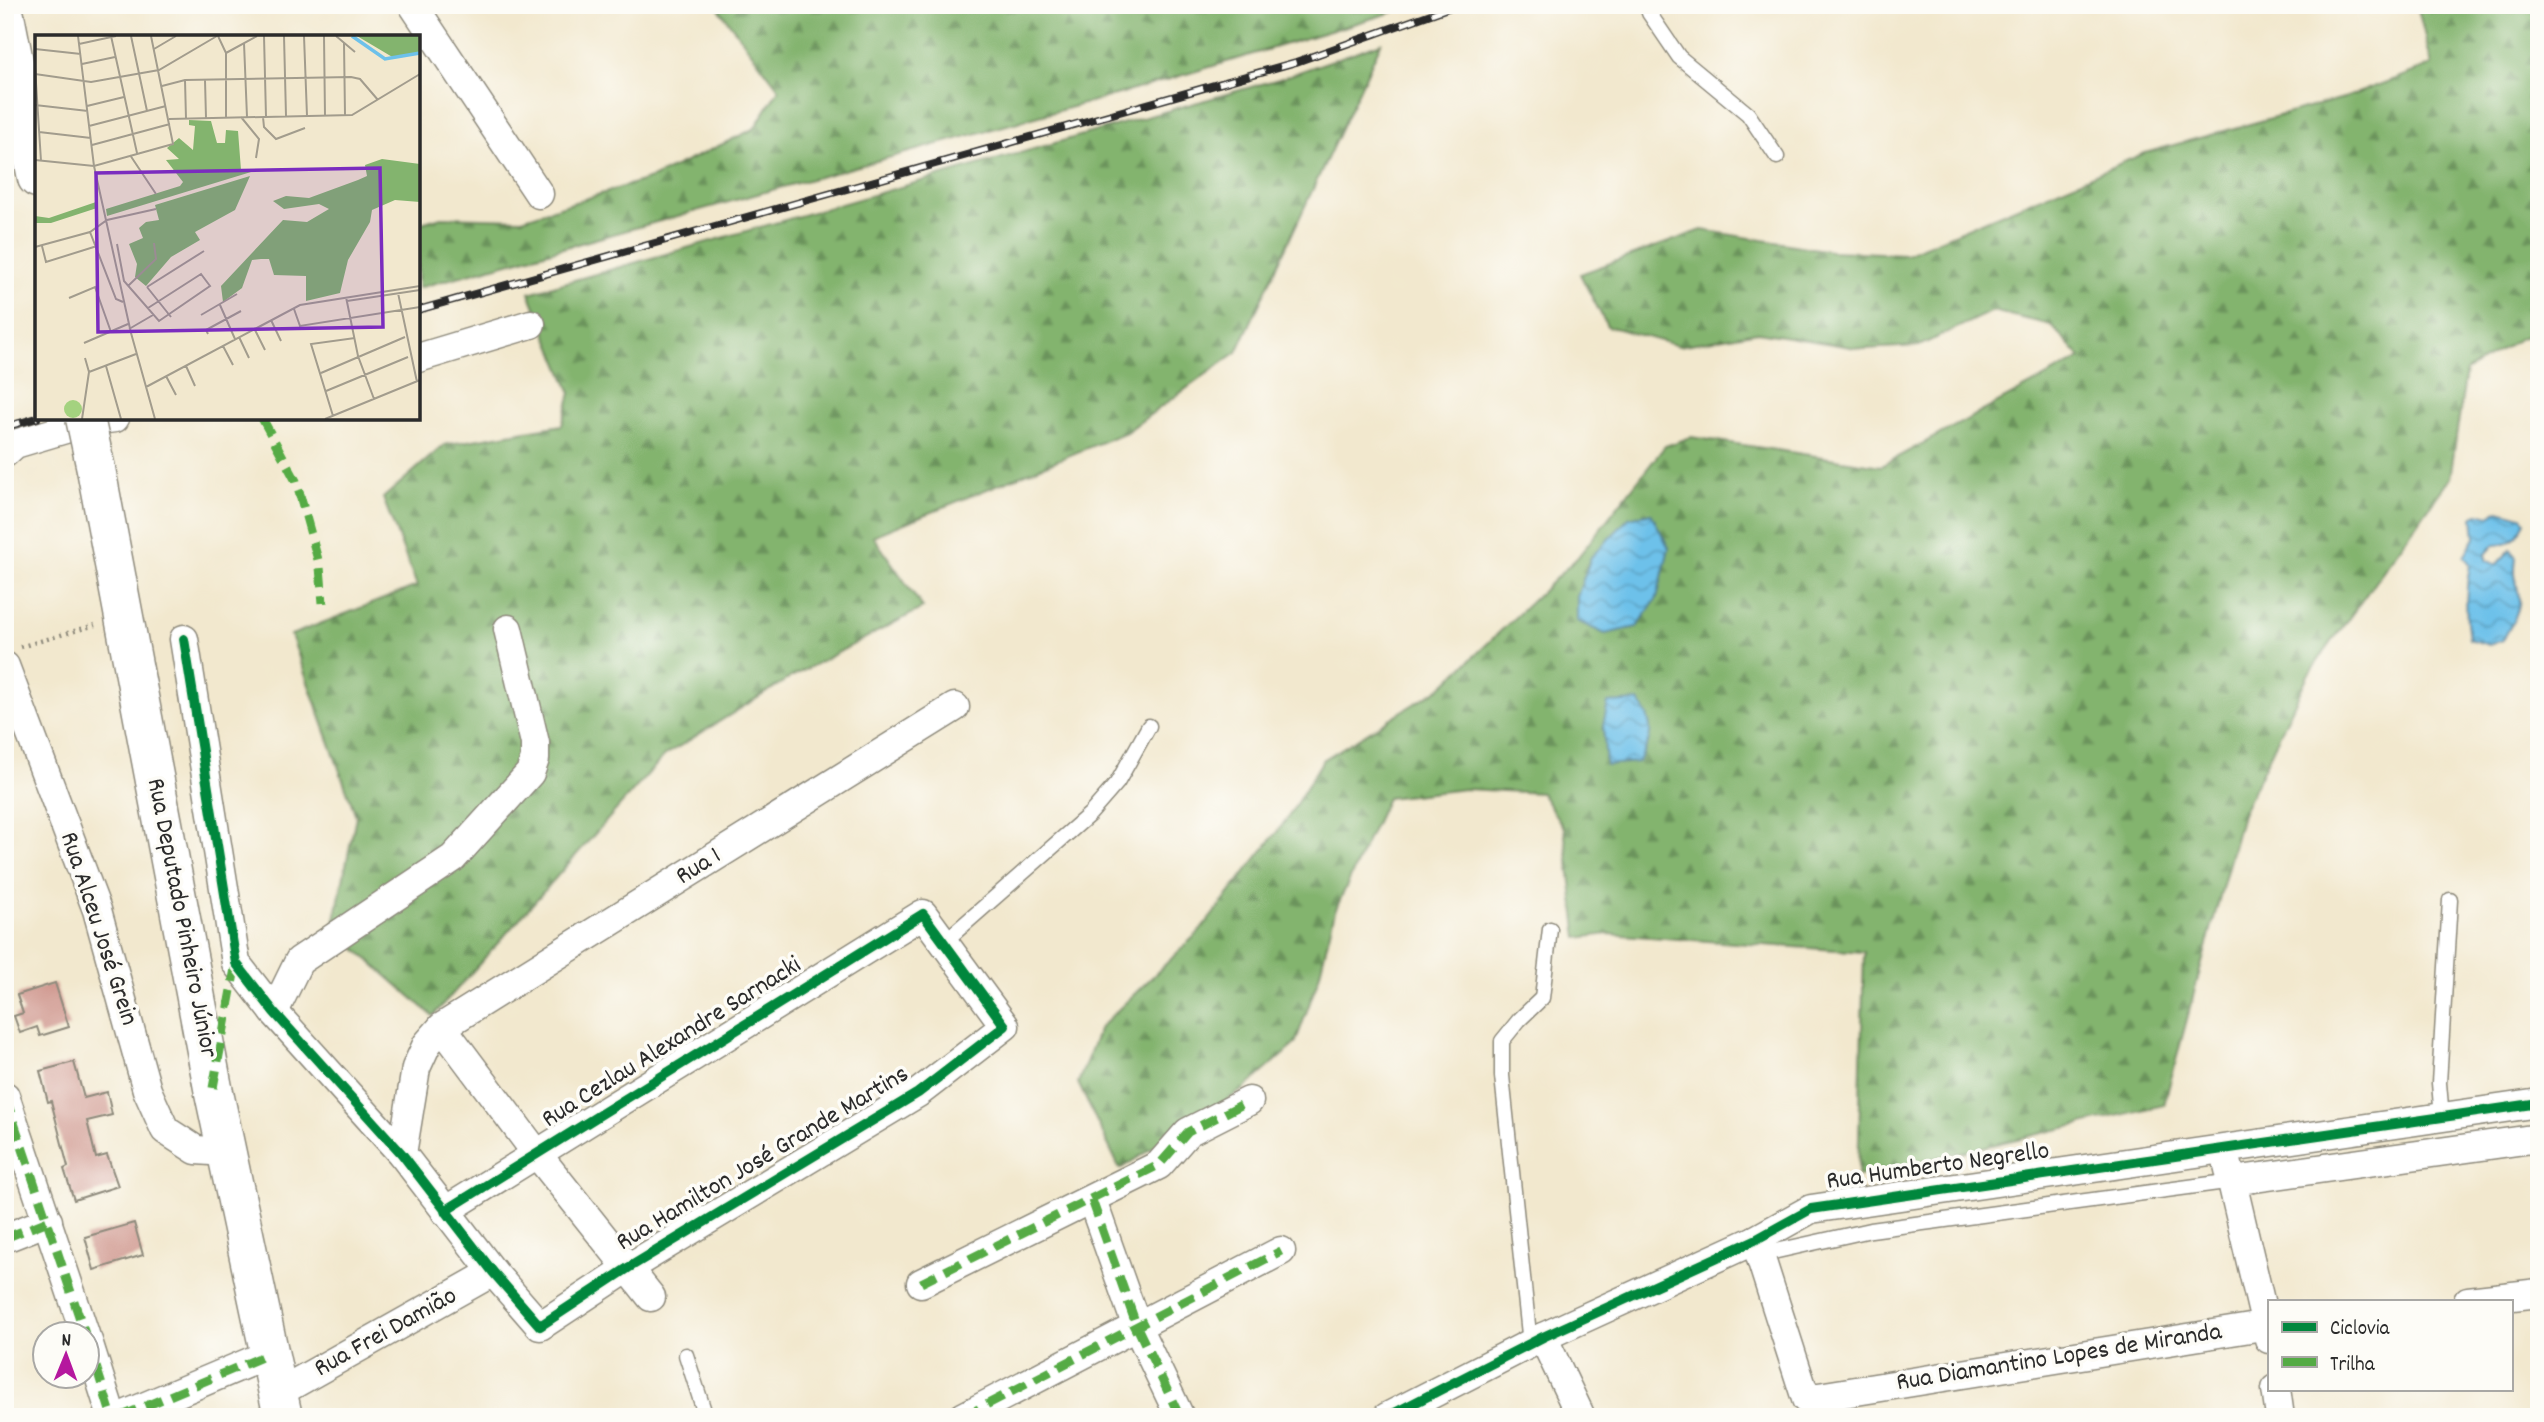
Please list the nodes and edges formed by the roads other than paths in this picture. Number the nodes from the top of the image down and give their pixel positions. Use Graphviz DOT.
graph roads {
  1 [pos="414,5"];
  2 [pos="1651,5"];
  3 [pos="5,16"];
  4 [pos="1777,157"];
  5 [pos="35,168"];
  6 [pos="539,194"];
  7 [pos="531,324"];
  8 [pos="420,357"];
  9 [pos="85,420"];
  10 [pos="100,420"];
  11 [pos="5,453"];
  12 [pos="508,629"];
  13 [pos="184,639"];
  14 [pos="12,657"];
  15 [pos="955,708"];
  16 [pos="1149,726"];
  17 [pos="2450,900"];
  18 [pos="1550,929"];
  19 [pos="944,942"];
  20 [pos="274,1012"];
  21 [pos="442,1027"];
  22 [pos="5,1096"];
  23 [pos="1249,1101"];
  24 [pos="2539,1103"];
  25 [pos="2442,1118"];
  26 [pos="2539,1138"];
  27 [pos="2223,1148"];
  28 [pos="226,1152"];
  29 [pos="402,1154"];
  30 [pos="537,1154"];
  31 [pos="2233,1181"];
  32 [pos="1093,1200"];
  33 [pos="445,1211"];
  34 [pos="48,1221"];
  35 [pos="5,1238"];
  36 [pos="1757,1248"];
  37 [pos="1281,1251"];
  38 [pos="628,1268"];
  39 [pos="493,1272"];
  40 [pos="921,1283"];
  41 [pos="2539,1293"];
  42 [pos="651,1297"];
  43 [pos="2477,1300"];
  44 [pos="80,1320"];
  45 [pos="2268,1326"];
  46 [pos="1137,1327"];
  47 [pos="2268,1330"];
  48 [pos="1536,1340"];
  49 [pos="270,1354"];
  50 [pos="686,1355"];
  51 [pos="102,1385"];
  52 [pos="2276,1390"];
  53 [pos="281,1405"];
  54 [pos="1394,1415"];
  55 [pos="112,1417"];
  56 [pos="120,1417"];
  57 [pos="706,1417"];
  58 [pos="964,1417"];
  59 [pos="1180,1417"];
  60 [pos="1581,1417"];
  61 [pos="2280,1417"];
  1 -- 6 [label="street"];
  2 -- 4 [label="lane"];
  3 -- 5 [label="street"];
  7 -- 8 [label="street"];
  9 -- 28 [label="street, Rua Deputado Pinheiro Júnior, bridge"];
  10 -- 11 [label="street"];
  12 -- 20 [label="street"];
  13 -- 20 [label="street"];
  14 -- 28 [label="street, Rua Alceu José Grein"];
  15 -- 21 [label="street, Rua 1"];
  16 -- 19 [label="lane"];
  17 -- 25 [label="lane"];
  18 -- 48 [label="lane"];
  19 -- 30 [label="street, Rua Cezlau Alexandre Sarnacki"];
  19 -- 38 [label="street, Rua Hamilton José Grande Martins"];
  20 -- 29 [label="street"];
  21 -- 29 [label="street"];
  21 -- 30 [label="street"];
  22 -- 34 [label="street"];
  23 -- 32 [label="street"];
  24 -- 25 [label="street, Rua Humberto Negrello"];
  25 -- 27 [label="street, Rua Humberto Negrello"];
  26 -- 31 [label="street, Rua Humberto Negrello"];
  27 -- 31 [label="street"];
  27 -- 36 [label="street, Rua Humberto Negrello"];
  28 -- 49 [label="street, Rua Deputado Pinheiro Júnior"];
  29 -- 33 [label="street"];
  30 -- 33 [label="street, Rua Cezlau Alexandre Sarnacki"];
  30 -- 38 [label="street"];
  31 -- 36 [label="lane, Rua Humberto Negrello"];
  31 -- 45 [label="street"];
  32 -- 40 [label="street"];
  32 -- 46 [label="street"];
  33 -- 39 [label="street"];
  34 -- 35 [label="street"];
  34 -- 44 [label="street"];
  36 -- 47 [label="street, Rua Diamantino Lopes de Miranda"];
  36 -- 48 [label="street, Rua Humberto Negrello"];
  37 -- 46 [label="street"];
  38 -- 39 [label="street, Rua Hamilton José Grande Martins"];
  38 -- 42 [label="street"];
  39 -- 53 [label="street, Rua Frei Damião"];
  41 -- 43 [label="street"];
  46 -- 58 [label="street"];
  46 -- 59 [label="street"];
  48 -- 54 [label="street, Rua Humberto Negrello"];
  48 -- 60 [label="street"];
  49 -- 53 [label="street, Rua Deputado Pinheiro Júnior"];
  49 -- 56 [label="street"];
  50 -- 57 [label="lane"];
  51 -- 55 [label="street"];
  52 -- 61 [label="street"];
}
